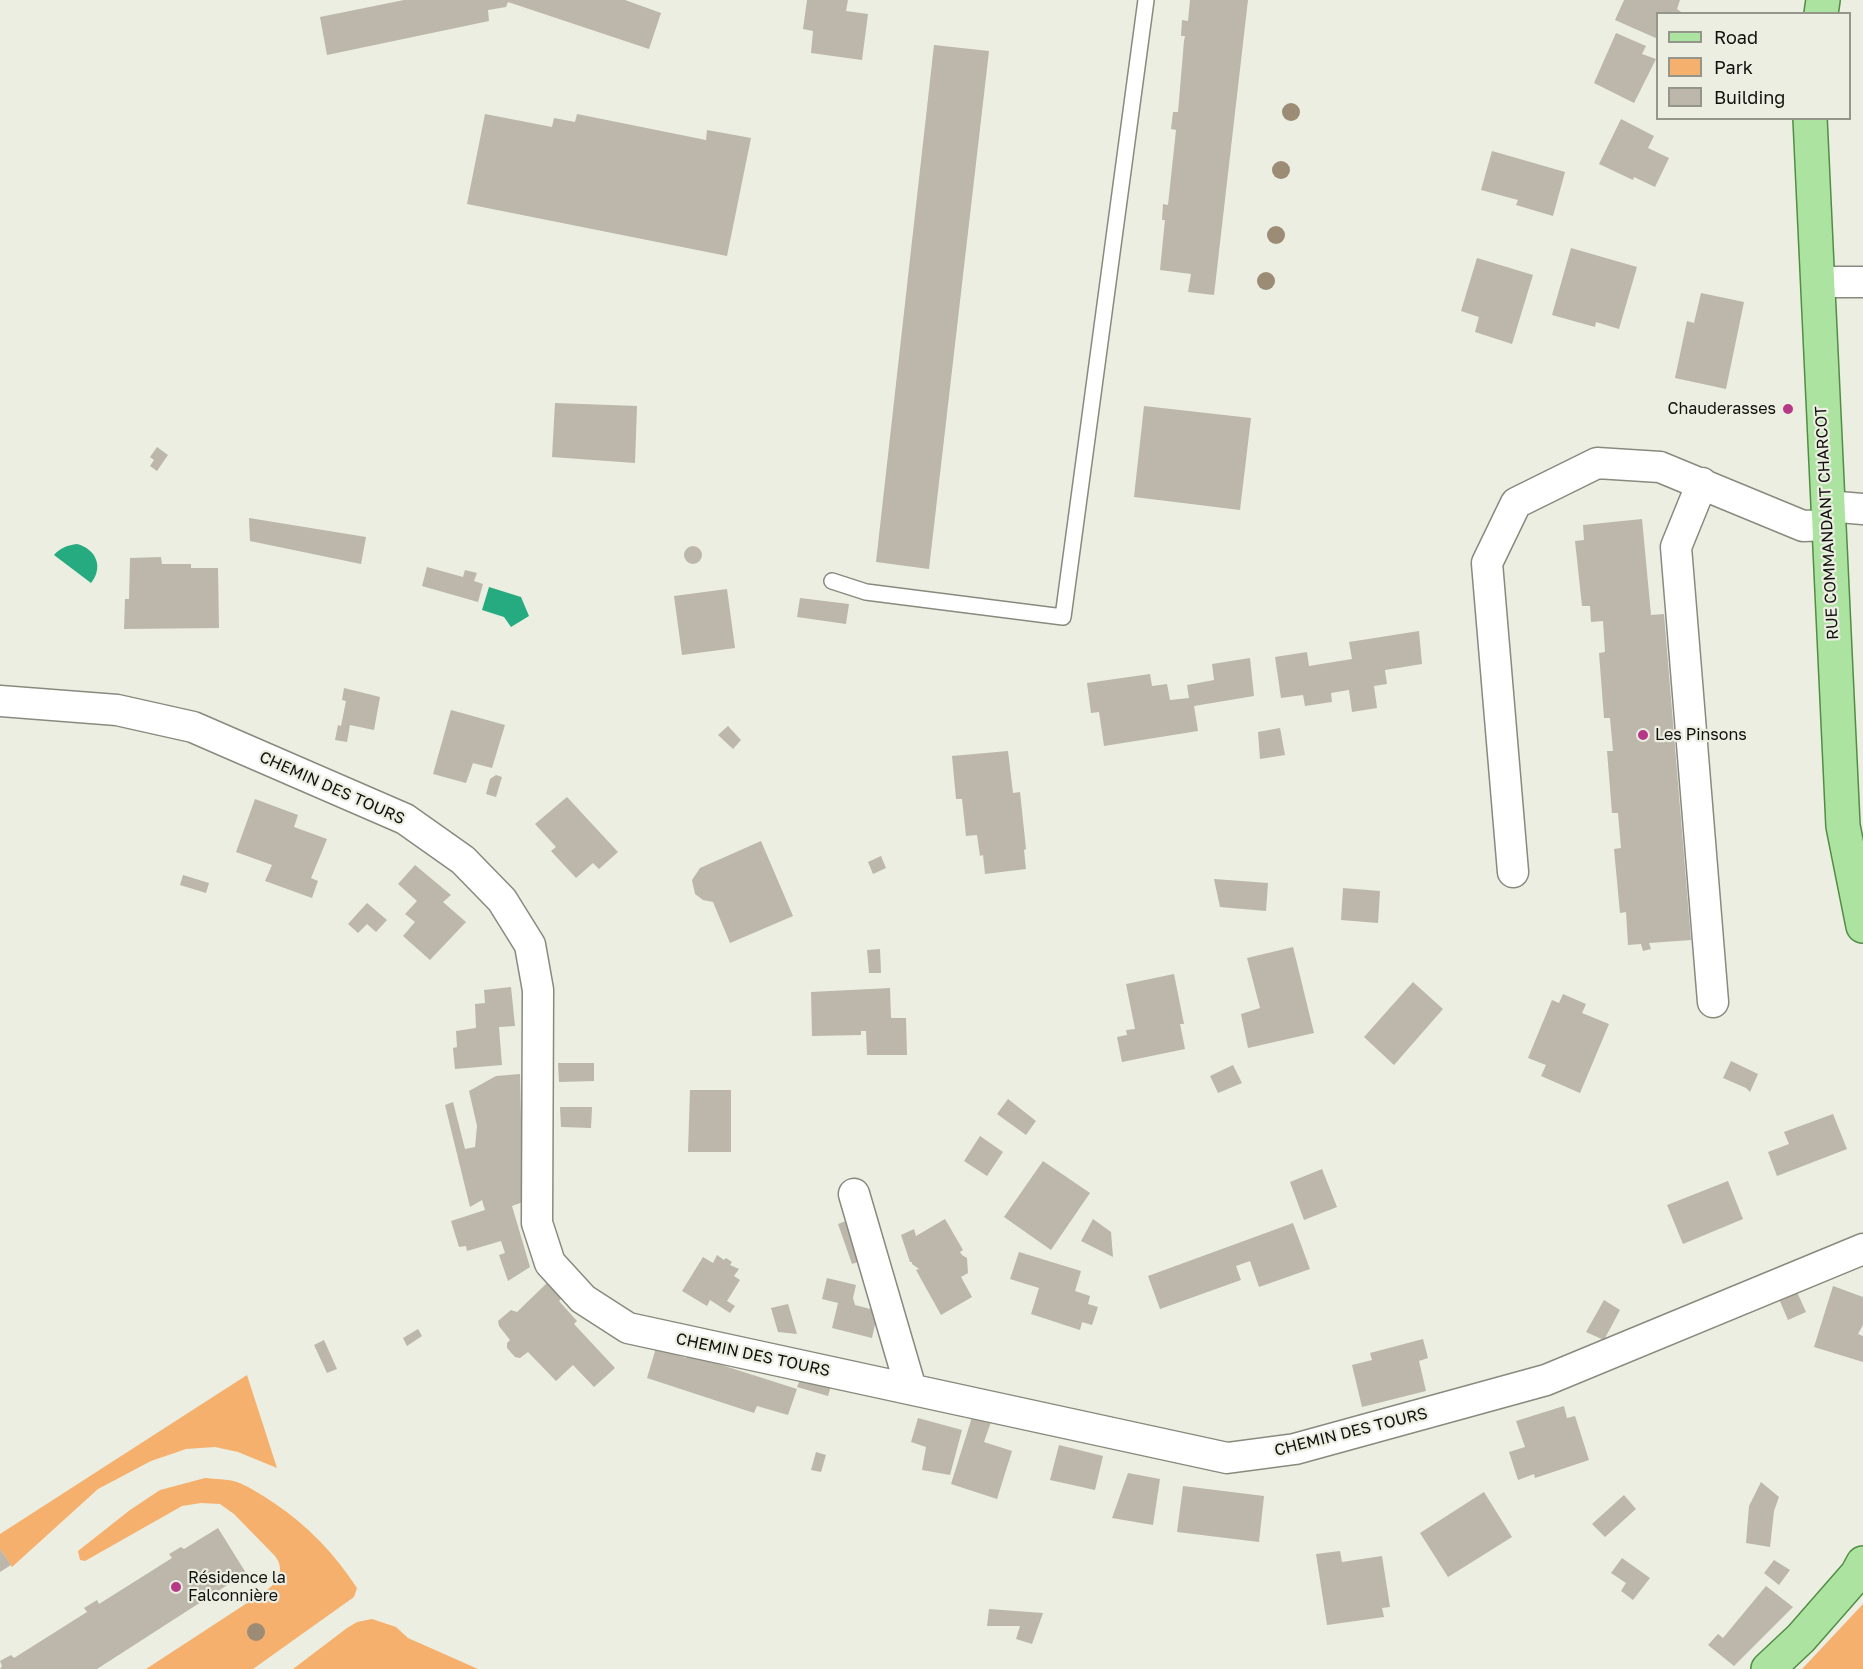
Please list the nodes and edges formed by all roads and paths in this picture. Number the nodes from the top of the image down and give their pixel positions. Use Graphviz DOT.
graph roads {
  1 [pos="1146,0"];
  2 [pos="1810,120"];
  3 [pos="1817,282"];
  4 [pos="1863,282"];
  5 [pos="1702,483"];
  6 [pos="1863,508"];
  7 [pos="1827,515"];
  8 [pos="832,581"];
  9 [pos="0,701"];
  10 [pos="1513,872"];
  11 [pos="1863,926"];
  12 [pos="1713,1002"];
  13 [pos="854,1194"];
  14 [pos="1863,1249"];
  15 [pos="911,1389"];
  16 [pos="1860,1569"];
  17 [pos="1768,1669"];
  1 -- 8 [label="lane"];
  2 -- 3 [label="main road, RUE COMMANDANT CHARCOT"];
  3 -- 4 [label="street"];
  3 -- 7 [label="main road, RUE COMMANDANT CHARCOT"];
  5 -- 7 [label="street"];
  5 -- 10 [label="street"];
  5 -- 12 [label="street"];
  6 -- 7 [label="street"];
  7 -- 11 [label="main road, RUE COMMANDANT CHARCOT"];
  9 -- 15 [label="street, CHEMIN DES TOURS"];
  13 -- 15 [label="street"];
  14 -- 15 [label="street, CHEMIN DES TOURS"];
  16 -- 17 [label="main road"];
}
